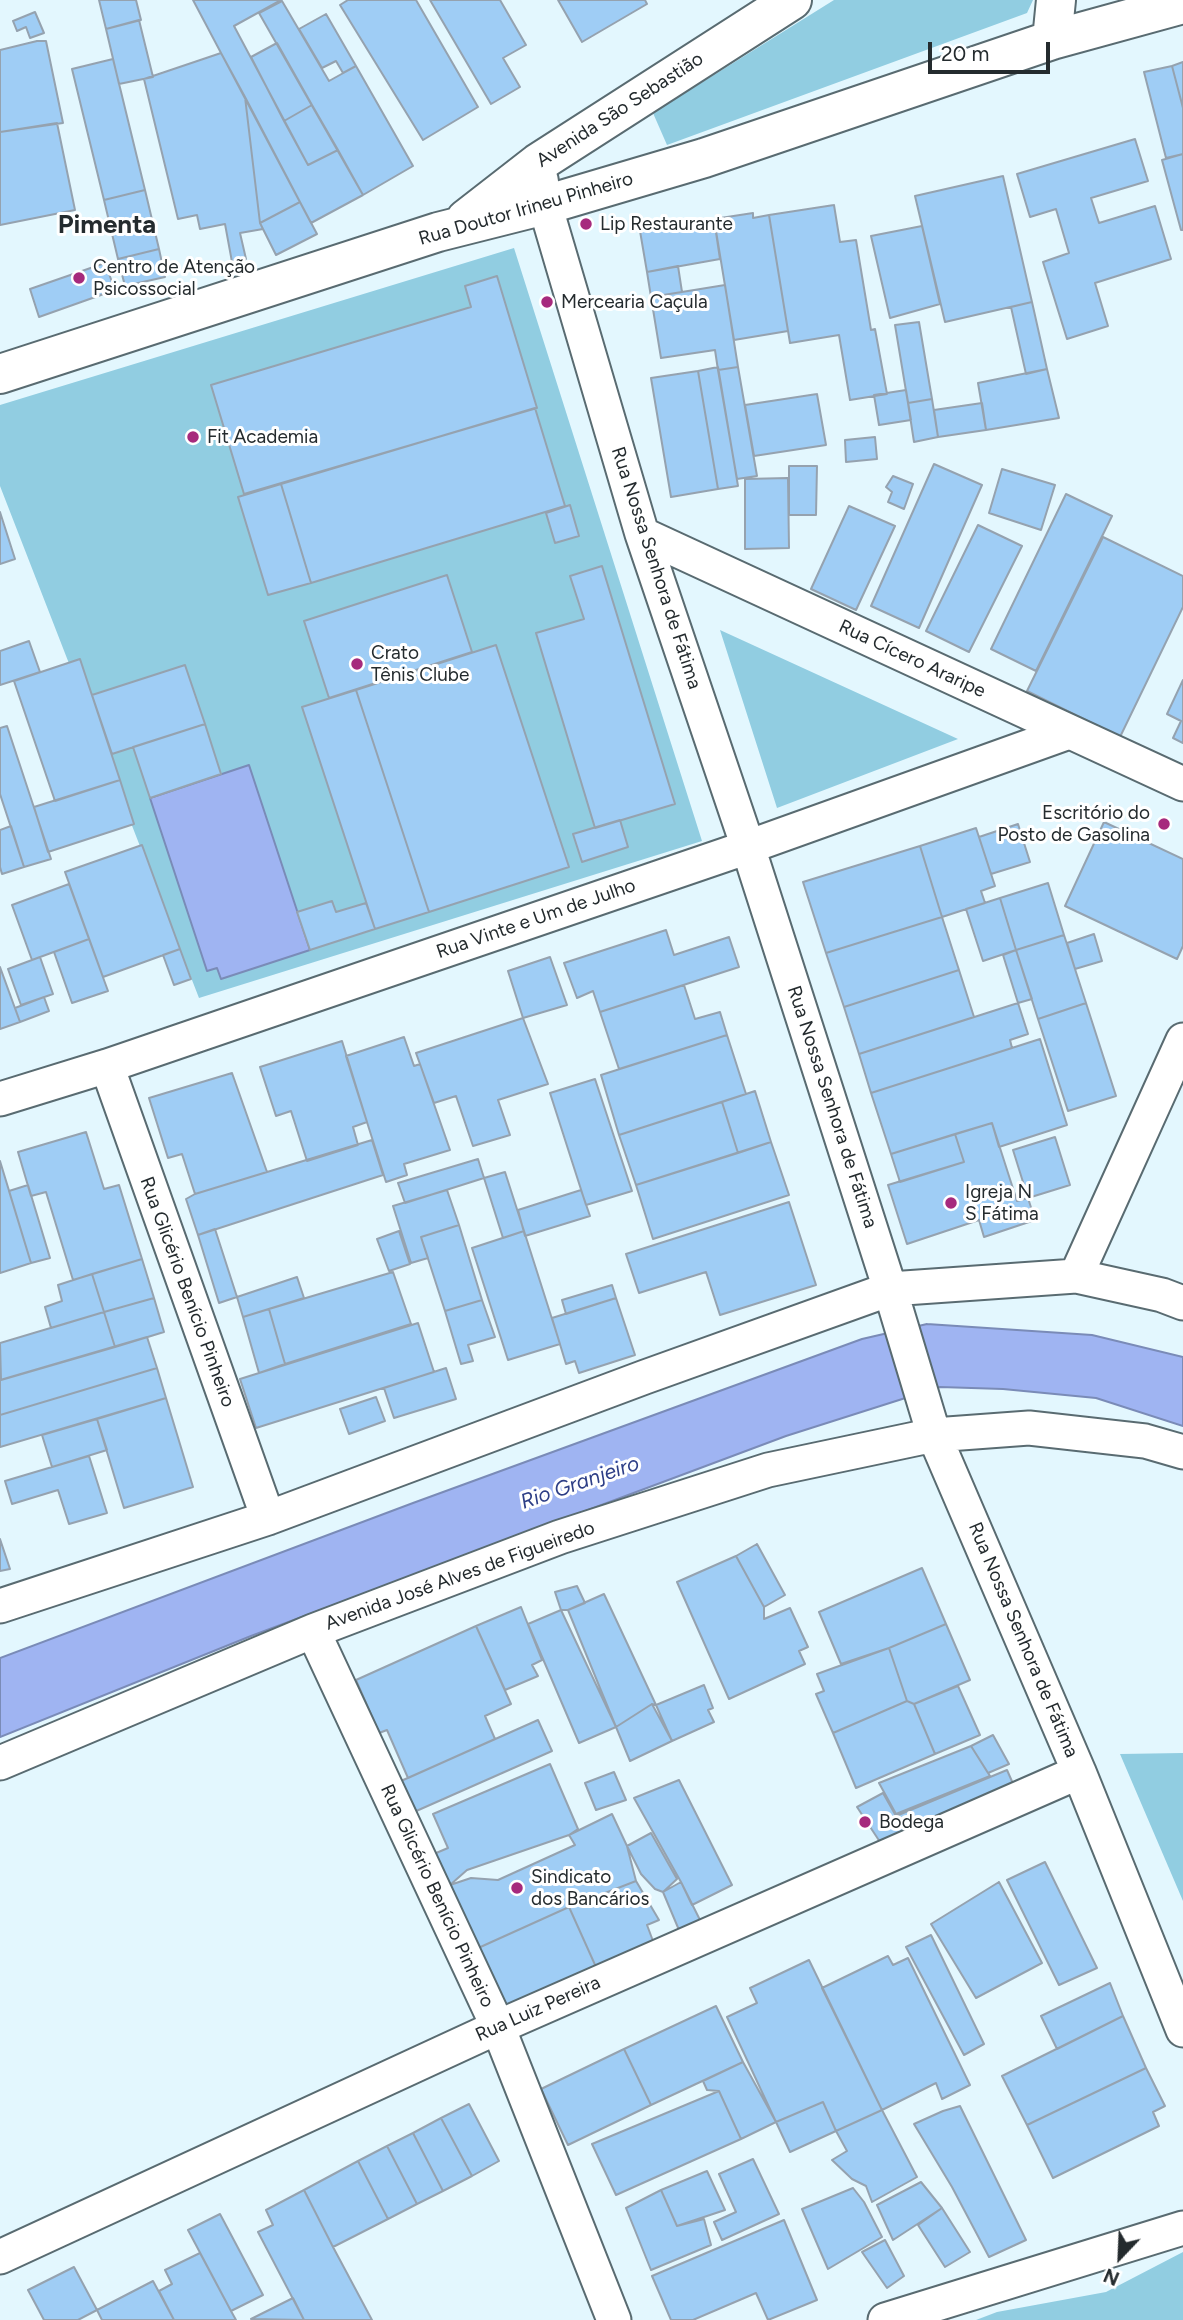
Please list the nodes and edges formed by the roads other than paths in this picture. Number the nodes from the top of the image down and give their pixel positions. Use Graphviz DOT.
graph roads {
  1 [pos="792,0"];
  2 [pos="1056,0"];
  3 [pos="1183,4"];
  4 [pos="1052,40"];
  5 [pos="538,163"];
  6 [pos="545,205"];
  7 [pos="453,228"];
  8 [pos="0,374"];
  9 [pos="642,534"];
  10 [pos="1069,732"];
  11 [pos="1183,784"];
  12 [pos="748,847"];
  13 [pos="1183,1040"];
  14 [pos="107,1066"];
  15 [pos="0,1099"];
  16 [pos="1076,1276"];
  17 [pos="894,1301"];
  18 [pos="1183,1303"];
  19 [pos="930,1423"];
  20 [pos="1183,1452"];
  21 [pos="268,1518"];
  22 [pos="0,1606"];
  23 [pos="313,1631"];
  24 [pos="0,1763"];
  25 [pos="1079,1772"];
  26 [pos="498,2027"];
  27 [pos="1183,2030"];
  28 [pos="1183,2228"];
  29 [pos="0,2256"];
  30 [pos="614,2320"];
  31 [pos="885,2320"];
  1 -- 5 [label="street, Avenida São Sebastião"];
  2 -- 4 [label="street"];
  3 -- 4 [label="street, Rua Doutor Irineu Pinheiro"];
  4 -- 6 [label="street, Rua Doutor Irineu Pinheiro"];
  5 -- 6 [label="street, Rua Nossa Senhora de Fátima"];
  5 -- 7 [label="street, Avenida São Sebastião"];
  6 -- 7 [label="street, Rua Doutor Irineu Pinheiro"];
  6 -- 9 [label="street, Rua Nossa Senhora de Fátima"];
  7 -- 8 [label="street, Rua Doutor Irineu Pinheiro"];
  9 -- 10 [label="street, Rua Cícero Araripe"];
  9 -- 12 [label="street, Rua Nossa Senhora de Fátima"];
  10 -- 11 [label="street, Rua Cícero Araripe"];
  10 -- 12 [label="street, Rua Vinte e Um de Julho"];
  12 -- 14 [label="street, Rua Vinte e Um de Julho"];
  12 -- 17 [label="street, Rua Nossa Senhora de Fátima"];
  13 -- 16 [label="street"];
  14 -- 15 [label="street, Rua Vinte e Um de Julho"];
  14 -- 21 [label="street, Rua Glicério Benício Pinheiro"];
  16 -- 17 [label="street"];
  16 -- 18 [label="street"];
  17 -- 19 [label="street, Rua Nossa Senhora de Fátima"];
  17 -- 21 [label="street"];
  19 -- 20 [label="street, Avenida José Alves de Figueiredo"];
  19 -- 23 [label="street, Avenida José Alves de Figueiredo"];
  19 -- 25 [label="street, Rua Nossa Senhora de Fátima"];
  21 -- 22 [label="street"];
  23 -- 24 [label="street, Avenida José Alves de Figueiredo"];
  23 -- 26 [label="street, Rua Glicério Benício Pinheiro"];
  25 -- 26 [label="street, Rua Luiz Pereira"];
  25 -- 27 [label="street, Rua Nossa Senhora de Fátima"];
  26 -- 29 [label="street, Rua Luiz Pereira"];
  26 -- 30 [label="street, Rua Glicério Benício Pinheiro"];
  28 -- 31 [label="street"];
}
